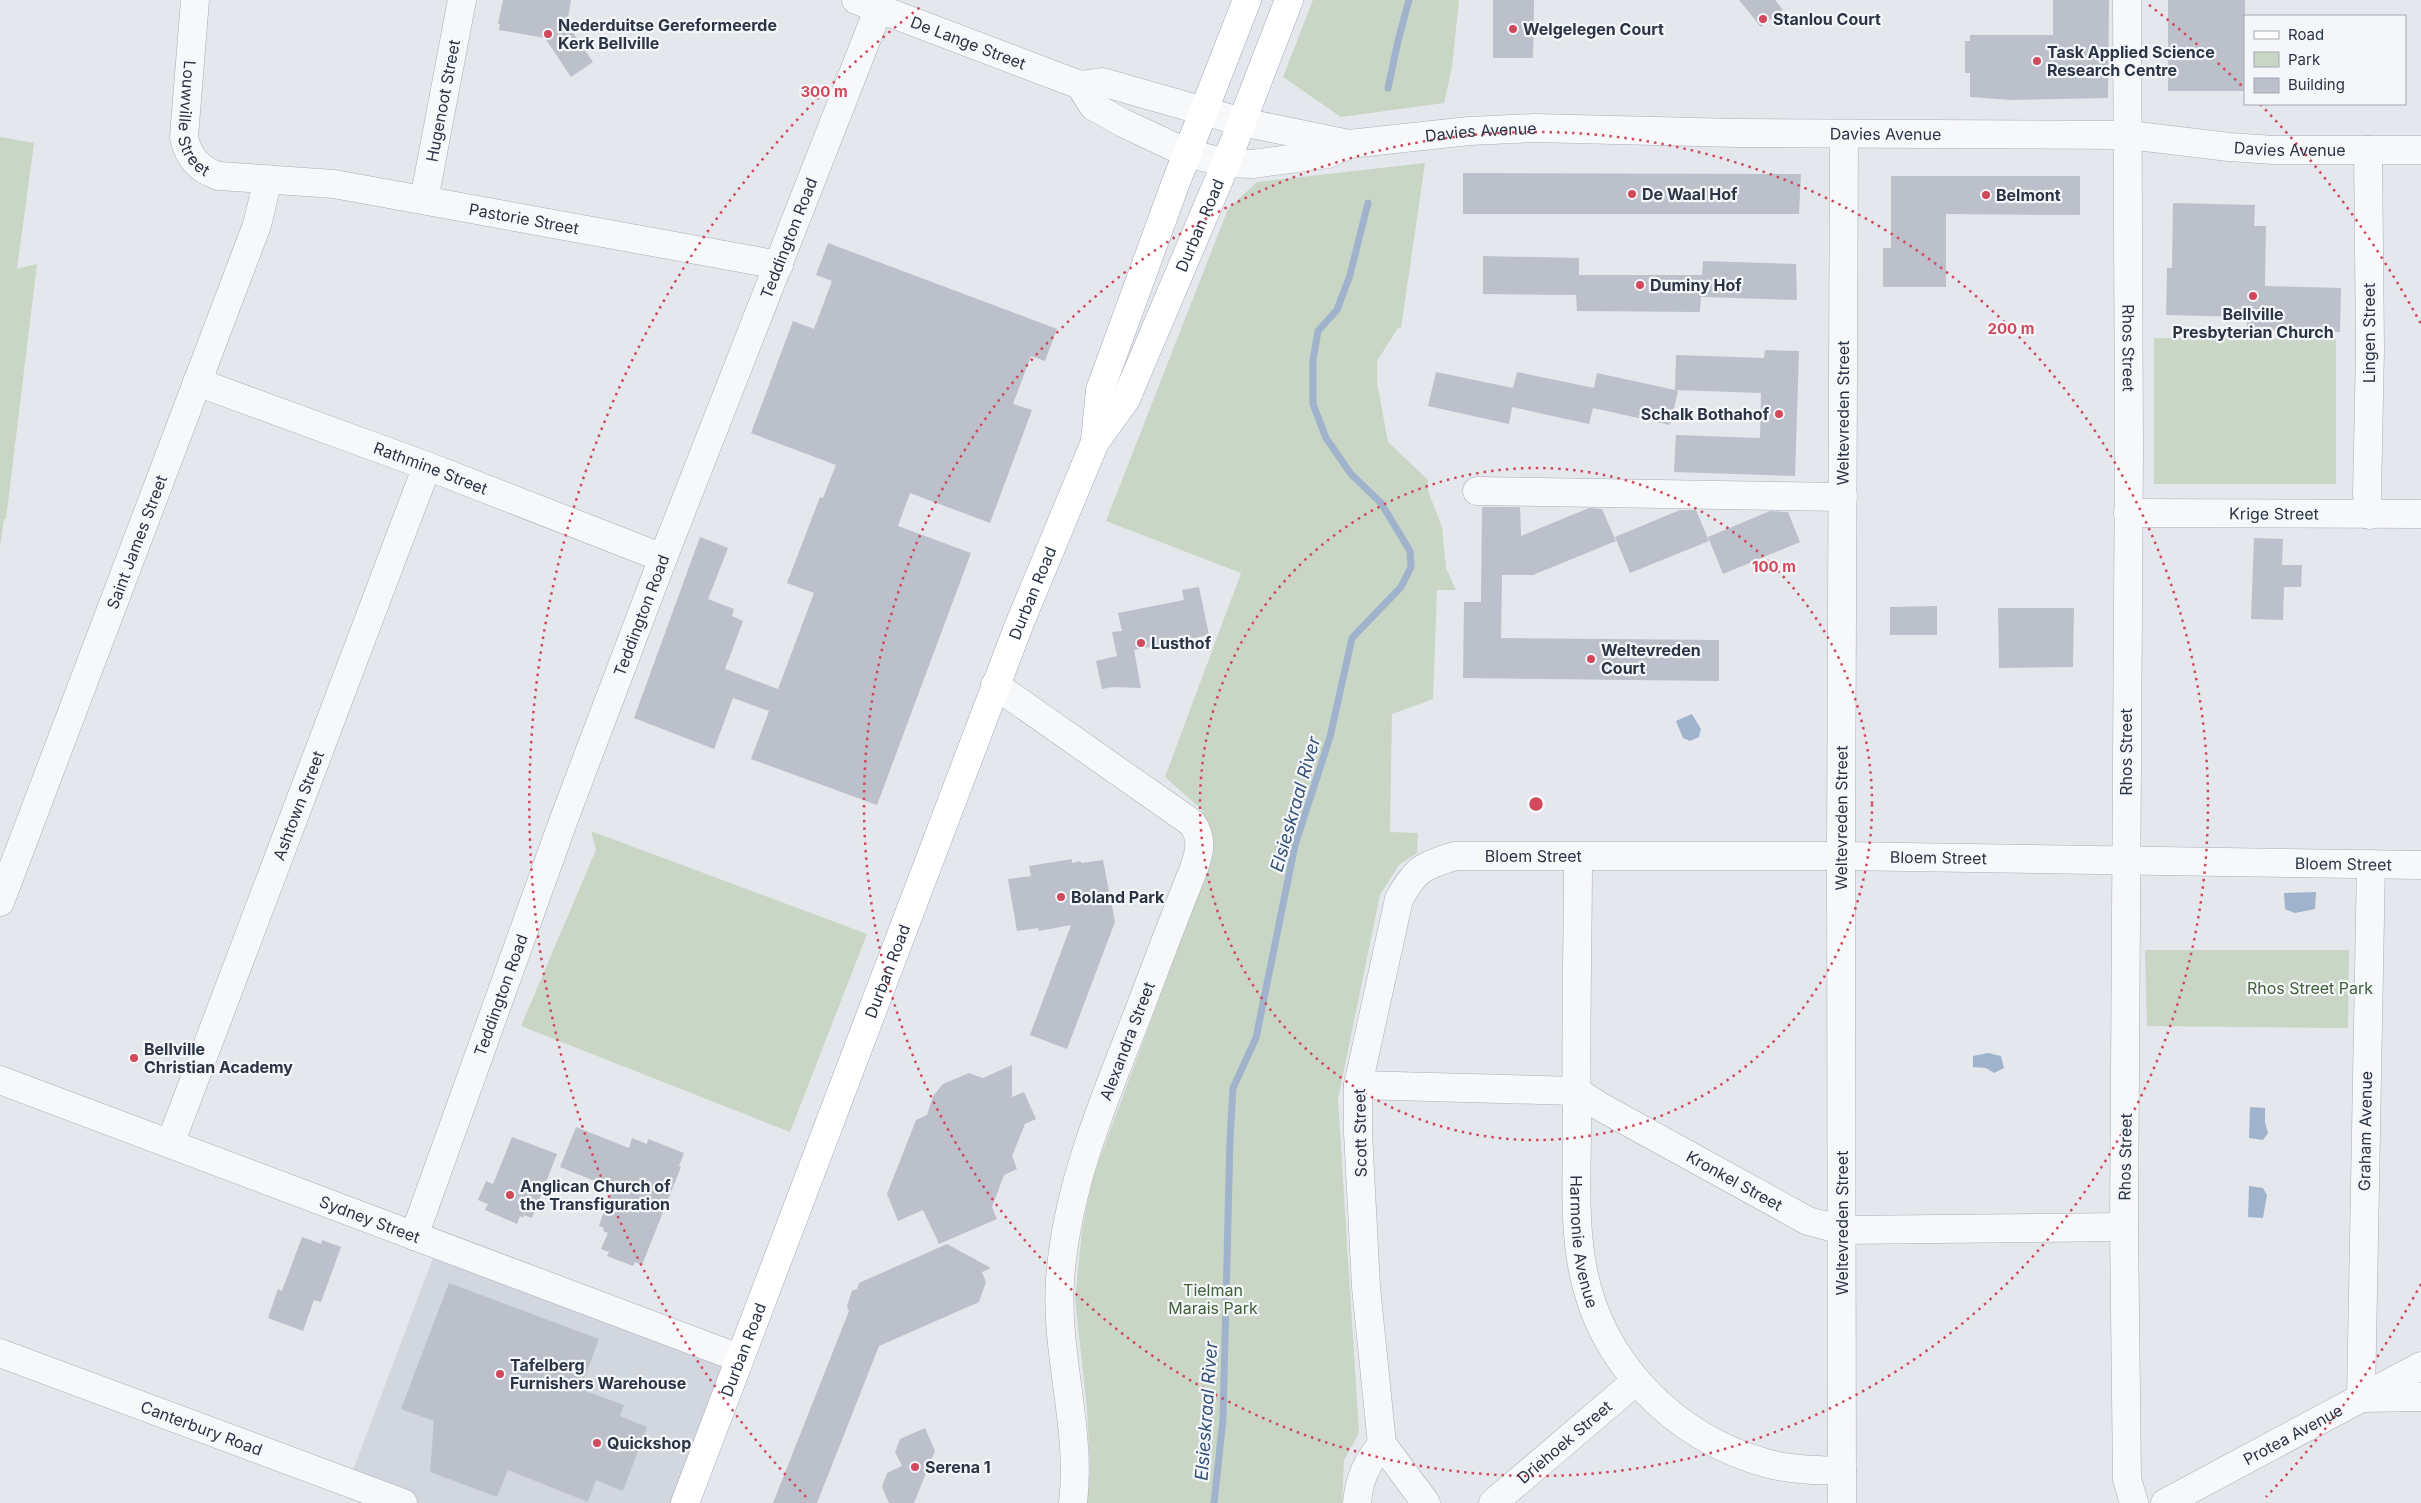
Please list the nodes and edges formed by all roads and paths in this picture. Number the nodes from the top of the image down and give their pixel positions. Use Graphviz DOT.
graph roads {
  1 [pos="196,0"];
  2 [pos="462,0"];
  3 [pos="1247,0"];
  4 [pos="1289,0"];
  5 [pos="2128,0"];
  6 [pos="872,3"];
  7 [pos="1080,85"];
  8 [pos="1203,112"];
  9 [pos="1242,122"];
  10 [pos="1844,134"];
  11 [pos="2129,135"];
  12 [pos="1349,144"];
  13 [pos="2368,150"];
  14 [pos="2421,150"];
  15 [pos="1187,153"];
  16 [pos="1226,163"];
  17 [pos="268,179"];
  18 [pos="424,200"];
  19 [pos="780,265"];
  20 [pos="197,382"];
  21 [pos="1095,442"];
  22 [pos="427,466"];
  23 [pos="1477,491"];
  24 [pos="1843,497"];
  25 [pos="2128,513"];
  26 [pos="2421,514"];
  27 [pos="2369,515"];
  28 [pos="663,558"];
  29 [pos="995,685"];
  30 [pos="1455,856"];
  31 [pos="1841,856"];
  32 [pos="1578,857"];
  33 [pos="2126,861"];
  34 [pos="2371,864"];
  35 [pos="2421,865"];
  36 [pos="0,902"];
  37 [pos="0,1080"];
  38 [pos="1358,1085"];
  39 [pos="1576,1091"];
  40 [pos="170,1144"];
  41 [pos="2124,1227"];
  42 [pos="1842,1230"];
  43 [pos="414,1236"];
  44 [pos="0,1354"];
  45 [pos="740,1358"];
  46 [pos="2421,1366"];
  47 [pos="1636,1380"];
  48 [pos="2421,1397"];
  49 [pos="2361,1398"];
  50 [pos="1382,1444"];
  51 [pos="1842,1472"];
  52 [pos="402,1503"];
  53 [pos="685,1503"];
  54 [pos="1073,1503"];
  55 [pos="1357,1503"];
  56 [pos="1426,1503"];
  57 [pos="1493,1503"];
  58 [pos="1842,1503"];
  59 [pos="2134,1503"];
  60 [pos="2165,1503"];
  1 -- 17 [label="street, Louwville Street"];
  2 -- 18 [label="street, Hugenoot Street"];
  3 -- 8 [label="main road, Durban Road"];
  4 -- 9 [label="main road, Durban Road"];
  5 -- 11 [label="street, Rhos Street"];
  6 -- 7 [label="street, De Lange Street"];
  6 -- 19 [label="street, Teddington Road"];
  7 -- 8 [label="street, De Lange Street"];
  7 -- 15 [label="street"];
  8 -- 9 [label="street, De Lange Street"];
  8 -- 15 [label="main road, Durban Road"];
  9 -- 12 [label="street, Davies Avenue"];
  9 -- 16 [label="main road, Durban Road"];
  10 -- 11 [label="street, Davies Avenue"];
  10 -- 12 [label="street, Davies Avenue"];
  10 -- 24 [label="street, Weltevreden Street"];
  11 -- 13 [label="street, Davies Avenue"];
  11 -- 25 [label="street, Rhos Street"];
  12 -- 16 [label="street, Davies Avenue"];
  13 -- 14 [label="street, Davies Avenue"];
  13 -- 27 [label="street, Lingen Street"];
  15 -- 16 [label="street, Davies Avenue"];
  15 -- 21 [label="main road, Durban Road"];
  16 -- 21 [label="main road, Durban Road"];
  17 -- 18 [label="street, Pastorie Street"];
  17 -- 20 [label="street, Saint James Street"];
  18 -- 19 [label="street, Pastorie Street"];
  19 -- 28 [label="street, Teddington Road"];
  20 -- 22 [label="street, Rathmine Street"];
  20 -- 36 [label="street, Saint James Street"];
  21 -- 29 [label="main road, Durban Road"];
  22 -- 28 [label="street, Rathmine Street"];
  22 -- 40 [label="street, Ashtown Street"];
  23 -- 24 [label="street"];
  24 -- 31 [label="street, Weltevreden Street"];
  25 -- 27 [label="street, Krige Street"];
  25 -- 33 [label="street, Rhos Street"];
  26 -- 27 [label="street, Krige Street"];
  28 -- 43 [label="street, Teddington Road"];
  29 -- 45 [label="main road, Durban Road"];
  29 -- 54 [label="street, Alexandra Street"];
  30 -- 32 [label="street, Bloem Street"];
  30 -- 38 [label="street, Scott Street"];
  31 -- 32 [label="street, Bloem Street"];
  31 -- 33 [label="street, Bloem Street"];
  31 -- 42 [label="street, Weltevreden Street"];
  32 -- 39 [label="street, Harmonie Avenue"];
  33 -- 34 [label="street, Bloem Street"];
  33 -- 41 [label="street, Rhos Street"];
  34 -- 35 [label="street, Bloem Street"];
  34 -- 49 [label="street, Graham Avenue"];
  37 -- 40 [label="street, Sydney Street"];
  38 -- 39 [label="street"];
  38 -- 50 [label="street, Scott Street"];
  39 -- 42 [label="street, Kronkel Street"];
  39 -- 47 [label="street, Harmonie Avenue"];
  40 -- 43 [label="street, Sydney Street"];
  41 -- 42 [label="street, Kronkel Street"];
  41 -- 59 [label="street, Rhos Street"];
  42 -- 51 [label="street, Weltevreden Street"];
  43 -- 45 [label="street, Sydney Street"];
  44 -- 52 [label="street, Canterbury Road"];
  45 -- 53 [label="main road, Durban Road"];
  46 -- 49 [label="street, Protea Avenue"];
  47 -- 51 [label="street, Harmonie Avenue"];
  47 -- 57 [label="street, Driehoek Street"];
  48 -- 49 [label="street"];
  49 -- 60 [label="street, Protea Avenue"];
  50 -- 55 [label="street"];
  50 -- 56 [label="street"];
  51 -- 58 [label="street, Weltevreden Street"];
}
